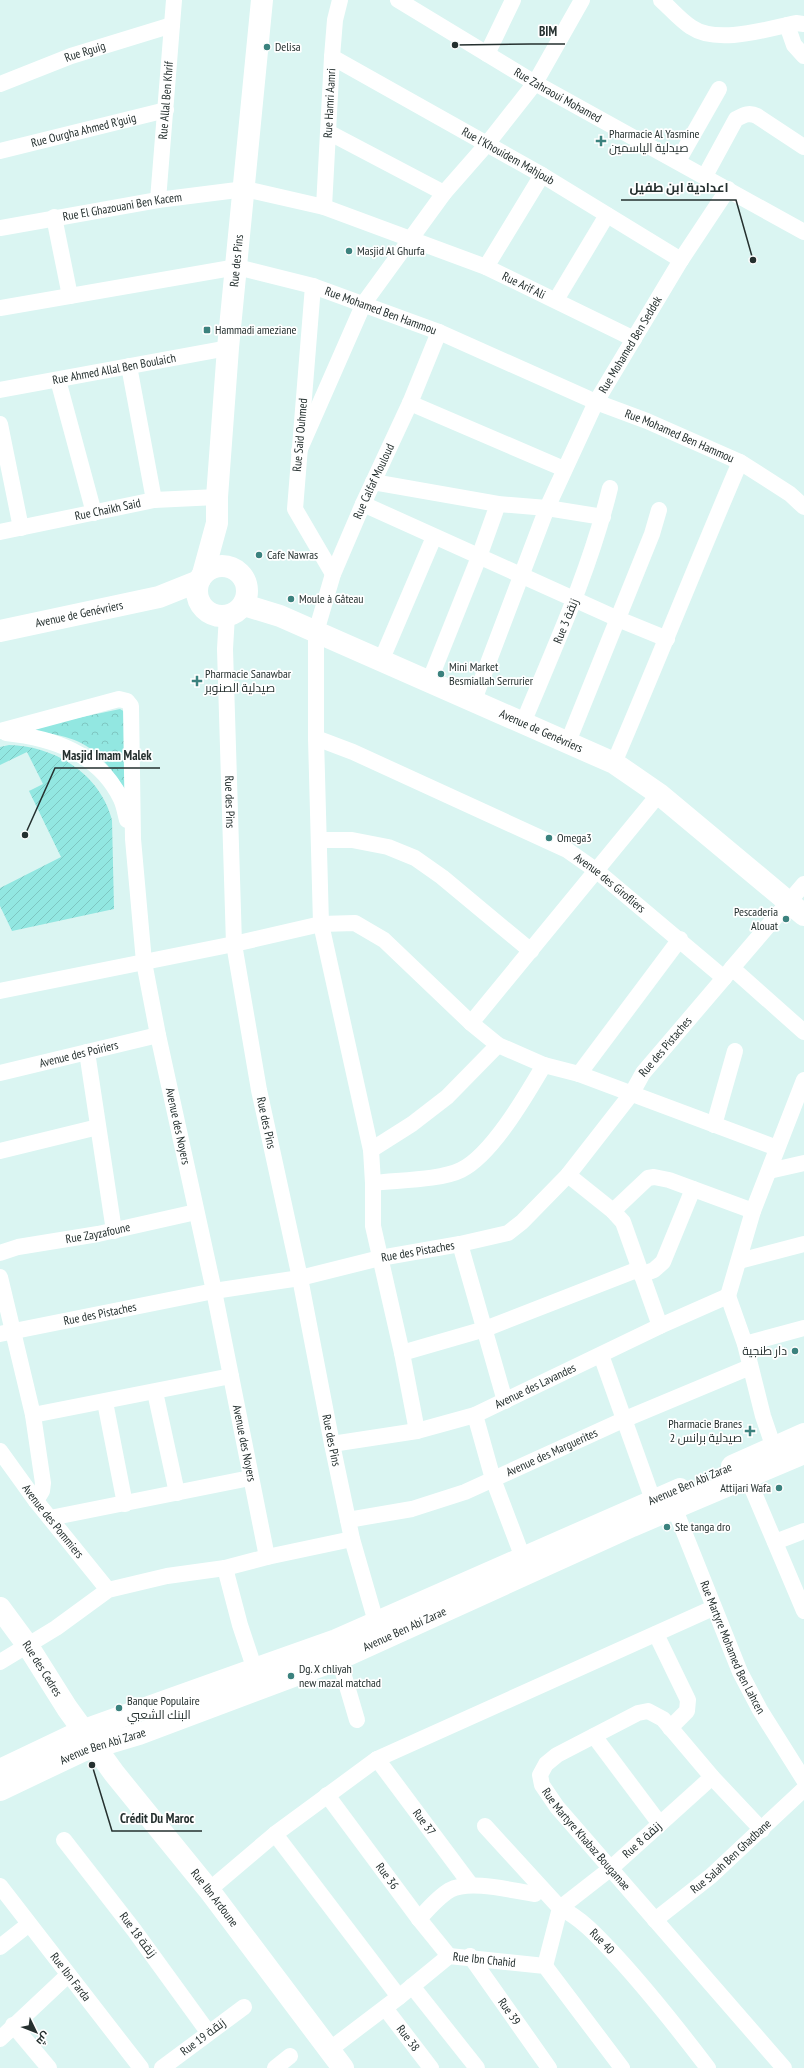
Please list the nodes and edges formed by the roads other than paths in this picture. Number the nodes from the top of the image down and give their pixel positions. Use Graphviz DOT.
graph roads {
  1 [pos="174,0"];
  2 [pos="262,0"];
  3 [pos="340,0"];
  4 [pos="398,0"];
  5 [pos="513,0"];
  6 [pos="582,0"];
  7 [pos="661,0"];
  8 [pos="172,24"];
  9 [pos="804,24"];
  10 [pos="787,25"];
  11 [pos="487,54"];
  12 [pos="804,56"];
  13 [pos="332,57"];
  14 [pos="536,83"];
  15 [pos="0,84"];
  16 [pos="719,89"];
  17 [pos="166,110"];
  18 [pos="328,132"];
  19 [pos="487,144"];
  20 [pos="804,147"];
  21 [pos="0,151"];
  22 [pos="678,161"];
  23 [pos="542,175"];
  24 [pos="705,176"];
  25 [pos="245,189"];
  26 [pos="728,189"];
  27 [pos="444,193"];
  28 [pos="158,200"];
  29 [pos="324,207"];
  30 [pos="607,215"];
  31 [pos="54,218"];
  32 [pos="0,228"];
  33 [pos="804,232"];
  34 [pos="411,239"];
  35 [pos="681,260"];
  36 [pos="237,267"];
  37 [pos="486,267"];
  38 [pos="313,286"];
  39 [pos="70,296"];
  40 [pos="556,300"];
  41 [pos="364,303"];
  42 [pos="0,308"];
  43 [pos="439,332"];
  44 [pos="634,339"];
  45 [pos="228,348"];
  46 [pos="130,366"];
  47 [pos="58,380"];
  48 [pos="0,390"];
  49 [pos="596,402"];
  50 [pos="410,403"];
  51 [pos="0,424"];
  52 [pos="298,451"];
  53 [pos="740,462"];
  54 [pos="564,469"];
  55 [pos="373,482"];
  56 [pos="610,488"];
  57 [pos="217,497"];
  58 [pos="154,500"];
  59 [pos="362,504"];
  60 [pos="498,504"];
  61 [pos="804,507"];
  62 [pos="547,508"];
  63 [pos="659,510"];
  64 [pos="94,513"];
  65 [pos="603,517"];
  66 [pos="217,523"];
  67 [pos="21,528"];
  68 [pos="0,532"];
  69 [pos="434,537"];
  70 [pos="479,557"];
  71 [pos="235,569"];
  72 [pos="333,574"];
  73 [pos="522,576"];
  74 [pos="201,585"];
  75 [pos="575,600"];
  76 [pos="235,610"];
  77 [pos="618,619"];
  78 [pos="0,631"];
  79 [pos="316,632"];
  80 [pos="667,639"];
  81 [pos="381,661"];
  82 [pos="429,682"];
  83 [pos="474,700"];
  84 [pos="523,723"];
  85 [pos="0,732"];
  86 [pos="316,738"];
  87 [pos="568,742"];
  88 [pos="614,763"];
  89 [pos="659,794"];
  90 [pos="133,839"];
  91 [pos="320,840"];
  92 [pos="597,871"];
  93 [pos="804,884"];
  94 [pos="796,908"];
  95 [pos="322,924"];
  96 [pos="680,940"];
  97 [pos="234,944"];
  98 [pos="531,951"];
  99 [pos="144,962"];
  100 [pos="728,973"];
  101 [pos="0,991"];
  102 [pos="471,1023"];
  103 [pos="804,1032"];
  104 [pos="158,1035"];
  105 [pos="498,1045"];
  106 [pos="735,1051"];
  107 [pos="87,1052"];
  108 [pos="544,1065"];
  109 [pos="0,1073"];
  110 [pos="579,1074"];
  111 [pos="804,1080"];
  112 [pos="632,1093"];
  113 [pos="714,1125"];
  114 [pos="98,1127"];
  115 [pos="777,1148"];
  116 [pos="371,1150"];
  117 [pos="0,1151"];
  118 [pos="804,1163"];
  119 [pos="769,1171"];
  120 [pos="568,1175"];
  121 [pos="373,1183"];
  122 [pos="693,1189"];
  123 [pos="613,1211"];
  124 [pos="753,1211"];
  125 [pos="196,1212"];
  126 [pos="114,1231"];
  127 [pos="460,1244"];
  128 [pos="804,1244"];
  129 [pos="0,1253"];
  130 [pos="380,1258"];
  131 [pos="739,1261"];
  132 [pos="640,1272"];
  133 [pos="0,1276"];
  134 [pos="300,1278"];
  135 [pos="214,1291"];
  136 [pos="728,1296"];
  137 [pos="660,1326"];
  138 [pos="804,1328"];
  139 [pos="485,1329"];
  140 [pos="7,1332"];
  141 [pos="745,1344"];
  142 [pos="402,1353"];
  143 [pos="601,1355"];
  144 [pos="750,1367"];
  145 [pos="231,1376"];
  146 [pos="155,1392"];
  147 [pos="505,1401"];
  148 [pos="105,1402"];
  149 [pos="33,1415"];
  150 [pos="475,1415"];
  151 [pos="623,1420"];
  152 [pos="417,1431"];
  153 [pos="804,1434"];
  154 [pos="332,1444"];
  155 [pos="0,1451"];
  156 [pos="804,1453"];
  157 [pos="776,1455"];
  158 [pos="744,1469"];
  159 [pos="250,1478"];
  160 [pos="493,1479"];
  161 [pos="177,1493"];
  162 [pos="653,1500"];
  163 [pos="36,1501"];
  164 [pos="125,1504"];
  165 [pos="674,1507"];
  166 [pos="50,1518"];
  167 [pos="348,1520"];
  168 [pos="804,1531"];
  169 [pos="352,1539"];
  170 [pos="775,1542"];
  171 [pos="267,1557"];
  172 [pos="523,1558"];
  173 [pos="225,1568"];
  174 [pos="108,1590"];
  175 [pos="803,1605"];
  176 [pos="0,1608"];
  177 [pos="713,1608"];
  178 [pos="376,1622"];
  179 [pos="656,1634"];
  180 [pos="28,1646"];
  181 [pos="339,1659"];
  182 [pos="0,1662"];
  183 [pos="255,1670"];
  184 [pos="357,1720"];
  185 [pos="670,1728"];
  186 [pos="594,1736"];
  187 [pos="90,1738"];
  188 [pos="377,1759"];
  189 [pos="0,1770"];
  190 [pos="712,1777"];
  191 [pos="804,1780"];
  192 [pos="804,1789"];
  193 [pos="0,1790"];
  194 [pos="327,1795"];
  195 [pos="660,1824"];
  196 [pos="485,1826"];
  197 [pos="762,1830"];
  198 [pos="275,1834"];
  199 [pos="64,1840"];
  200 [pos="610,1869"];
  201 [pos="471,1885"];
  202 [pos="0,1886"];
  203 [pos="210,1890"];
  204 [pos="535,1894"];
  205 [pos="560,1908"];
  206 [pos="419,1919"];
  207 [pos="655,1920"];
  208 [pos="29,1924"];
  209 [pos="0,1947"];
  210 [pos="449,1956"];
  211 [pos="470,1956"];
  212 [pos="544,1966"];
  213 [pos="68,1975"];
  214 [pos="412,1986"];
  215 [pos="399,1997"];
  216 [pos="244,2007"];
  217 [pos="385,2008"];
  218 [pos="13,2025"];
  219 [pos="208,2032"];
  220 [pos="0,2039"];
  221 [pos="329,2050"];
  222 [pos="290,2056"];
  223 [pos="49,2068"];
  224 [pos="141,2068"];
  225 [pos="162,2068"];
  226 [pos="275,2068"];
  227 [pos="343,2068"];
  228 [pos="431,2068"];
  229 [pos="476,2068"];
  230 [pos="549,2068"];
  231 [pos="622,2068"];
  232 [pos="708,2068"];
  233 [pos="784,2068"];
  1 -- 8 [label="street, Rue Allal Ben Khrif"];
  2 -- 25 [label="street, Rue des Pins"];
  3 -- 13 [label="street, Rue Hamri Aamri"];
  4 -- 11 [label="street, Rue Zahraoui Mohamed"];
  5 -- 11 [label="street"];
  6 -- 14 [label="street"];
  7 -- 10 [label="street"];
  8 -- 15 [label="street, Rue Rguig"];
  8 -- 17 [label="street, Rue Allal Ben Khrif"];
  9 -- 10 [label="street"];
  10 -- 12 [label="street"];
  11 -- 14 [label="street, Rue Zahraoui Mohamed"];
  13 -- 18 [label="street, Rue Hamri Aamri"];
  13 -- 19 [label="street, Rue l'Khouidem Mahjoub"];
  14 -- 19 [label="street"];
  14 -- 22 [label="street, Rue Zahraoui Mohamed"];
  16 -- 22 [label="street"];
  17 -- 21 [label="street, Rue Ourgha Ahmed R'guig"];
  17 -- 28 [label="street, Rue Allal Ben Khrif"];
  18 -- 27 [label="street"];
  18 -- 29 [label="street, Rue Hamri Aamri"];
  19 -- 23 [label="street, Rue l'Khouidem Mahjoub"];
  19 -- 27 [label="street"];
  20 -- 24 [label="street"];
  22 -- 24 [label="street, Rue Zahraoui Mohamed"];
  23 -- 30 [label="street, Rue l'Khouidem Mahjoub"];
  23 -- 37 [label="street"];
  24 -- 26 [label="street, Rue Zahraoui Mohamed"];
  25 -- 28 [label="street, Rue El Ghazouani Ben Kacem"];
  25 -- 29 [label="street, Rue Arif Ali"];
  25 -- 36 [label="street, Rue des Pins"];
  26 -- 33 [label="street, Rue Zahraoui Mohamed"];
  26 -- 35 [label="street, Rue Mohamed Ben Seddek"];
  27 -- 34 [label="street"];
  28 -- 31 [label="street, Rue El Ghazouani Ben Kacem"];
  29 -- 34 [label="street, Rue Arif Ali"];
  30 -- 35 [label="street, Rue l'Khouidem Mahjoub"];
  30 -- 40 [label="street"];
  31 -- 32 [label="street, Rue El Ghazouani Ben Kacem"];
  31 -- 39 [label="street"];
  34 -- 37 [label="street, Rue Arif Ali"];
  34 -- 41 [label="street"];
  35 -- 44 [label="street, Rue Mohamed Ben Seddek"];
  36 -- 38 [label="street, Rue Mohamed Ben Hammou"];
  36 -- 39 [label="street, Rue Mohamed Ben Hammou"];
  36 -- 45 [label="street, Rue des Pins"];
  37 -- 40 [label="street, Rue Arif Ali"];
  38 -- 41 [label="street, Rue Mohamed Ben Hammou"];
  38 -- 52 [label="street, Rue Said Ouhmed"];
  39 -- 42 [label="street, Rue Mohamed Ben Hammou"];
  40 -- 44 [label="street, Rue Arif Ali"];
  41 -- 43 [label="street, Rue Mohamed Ben Hammou"];
  41 -- 52 [label="street"];
  43 -- 49 [label="street, Rue Mohamed Ben Hammou"];
  43 -- 50 [label="street, Rue Calfaf Mouloud"];
  44 -- 49 [label="street, Rue Mohamed Ben Seddek"];
  45 -- 46 [label="street, Rue Ahmed Allal Ben Boulaich"];
  45 -- 57 [label="street, Rue des Pins"];
  46 -- 47 [label="street, Rue Ahmed Allal Ben Boulaich"];
  46 -- 58 [label="street"];
  47 -- 48 [label="street, Rue Ahmed Allal Ben Boulaich"];
  47 -- 64 [label="street"];
  49 -- 53 [label="street, Rue Mohamed Ben Hammou"];
  49 -- 54 [label="street, Rue Mohamed Ben Seddek"];
  50 -- 54 [label="street"];
  50 -- 55 [label="street, Rue Calfaf Mouloud"];
  51 -- 67 [label="street"];
  52 -- 72 [label="street, Rue Said Ouhmed"];
  53 -- 61 [label="street, Rue Mohamed Ben Hammou"];
  53 -- 80 [label="street"];
  54 -- 62 [label="street, Rue Mohamed Ben Seddek"];
  55 -- 59 [label="street, Rue Calfaf Mouloud"];
  55 -- 60 [label="street"];
  56 -- 65 [label="street, Rue 3 زنقة"];
  57 -- 58 [label="street, Rue Chaikh Said"];
  57 -- 66 [label="street, Rue des Pins"];
  58 -- 64 [label="street, Rue Chaikh Said"];
  59 -- 69 [label="street"];
  59 -- 72 [label="street, Rue Calfaf Mouloud"];
  60 -- 62 [label="street"];
  60 -- 70 [label="street"];
  62 -- 65 [label="street"];
  62 -- 73 [label="street, Rue Mohamed Ben Seddek"];
  63 -- 77 [label="street"];
  64 -- 67 [label="street, Rue Chaikh Said"];
  65 -- 75 [label="street, Rue 3 زنقة"];
  66 -- 71 [label="street, Rue des Pins"];
  66 -- 74 [label="street, Rue des Pins"];
  67 -- 68 [label="street, Rue Chaikh Said"];
  69 -- 70 [label="street"];
  69 -- 81 [label="street"];
  70 -- 73 [label="street"];
  70 -- 82 [label="street"];
  71 -- 74 [label="street"];
  71 -- 76 [label="street"];
  72 -- 79 [label="street, Rue Calfaf Mouloud"];
  73 -- 75 [label="street"];
  73 -- 83 [label="street, Rue Mohamed Ben Seddek"];
  74 -- 76 [label="street"];
  74 -- 78 [label="street, Avenue de Genévriers"];
  75 -- 77 [label="street"];
  75 -- 84 [label="street, Rue 3 زنقة"];
  76 -- 79 [label="street, Avenue de Genévriers"];
  76 -- 97 [label="street, Rue des Pins"];
  77 -- 80 [label="street"];
  77 -- 87 [label="street"];
  79 -- 81 [label="street, Avenue de Genévriers"];
  79 -- 86 [label="street, Rue Calfaf Mouloud"];
  80 -- 88 [label="street"];
  81 -- 82 [label="street, Avenue de Genévriers"];
  82 -- 83 [label="street, Avenue de Genévriers"];
  83 -- 84 [label="street, Avenue de Genévriers"];
  84 -- 87 [label="street, Avenue de Genévriers"];
  85 -- 90 [label="street"];
  85 -- 90 [label="street, Avenue des Noyers"];
  86 -- 91 [label="street, Rue Calfaf Mouloud"];
  86 -- 92 [label="street, Avenue des Girofliers"];
  87 -- 88 [label="street, Avenue de Genévriers"];
  88 -- 89 [label="street, Avenue de Genévriers"];
  89 -- 92 [label="street"];
  89 -- 94 [label="street, Avenue de Genévriers"];
  90 -- 99 [label="street, Avenue des Noyers"];
  91 -- 95 [label="street, Rue Calfaf Mouloud"];
  91 -- 98 [label="street"];
  92 -- 96 [label="street, Avenue des Girofliers"];
  92 -- 98 [label="street"];
  93 -- 94 [label="street, Rue des Pistaches"];
  94 -- 100 [label="street, Rue des Pistaches"];
  95 -- 97 [label="street"];
  95 -- 102 [label="street"];
  95 -- 116 [label="street, Rue Calfaf Mouloud"];
  96 -- 100 [label="street, Avenue des Girofliers"];
  96 -- 110 [label="street"];
  97 -- 99 [label="street"];
  97 -- 134 [label="street, Rue des Pins"];
  98 -- 102 [label="street"];
  99 -- 101 [label="street"];
  99 -- 104 [label="street, Avenue des Noyers"];
  100 -- 103 [label="street, Avenue des Girofliers"];
  100 -- 112 [label="street, Rue des Pistaches"];
  102 -- 105 [label="street"];
  104 -- 107 [label="street, Avenue des Poiriers"];
  104 -- 125 [label="street, Avenue des Noyers"];
  105 -- 108 [label="street"];
  105 -- 116 [label="street"];
  106 -- 113 [label="street"];
  107 -- 109 [label="street, Avenue des Poiriers"];
  107 -- 114 [label="street"];
  108 -- 110 [label="street"];
  108 -- 121 [label="street"];
  110 -- 112 [label="street"];
  111 -- 115 [label="street"];
  112 -- 113 [label="street"];
  112 -- 120 [label="street, Rue des Pistaches"];
  113 -- 115 [label="street"];
  114 -- 117 [label="street"];
  114 -- 126 [label="street"];
  115 -- 119 [label="street"];
  116 -- 121 [label="street, Rue Calfaf Mouloud"];
  118 -- 119 [label="street"];
  119 -- 124 [label="street"];
  120 -- 123 [label="street"];
  120 -- 127 [label="street, Rue des Pistaches"];
  121 -- 130 [label="street, Rue Calfaf Mouloud"];
  122 -- 123 [label="street"];
  122 -- 124 [label="street"];
  122 -- 132 [label="street"];
  123 -- 132 [label="street"];
  124 -- 131 [label="street"];
  125 -- 126 [label="street, Rue Zayzafoune"];
  125 -- 135 [label="street, Avenue des Noyers"];
  126 -- 129 [label="street, Rue Zayzafoune"];
  127 -- 130 [label="street, Rue des Pistaches"];
  127 -- 139 [label="street"];
  128 -- 131 [label="street"];
  130 -- 134 [label="street, Rue des Pistaches"];
  130 -- 142 [label="street, Rue Calfaf Mouloud"];
  131 -- 136 [label="street"];
  132 -- 137 [label="street"];
  132 -- 139 [label="street"];
  133 -- 140 [label="street"];
  134 -- 135 [label="street, Rue des Pistaches"];
  134 -- 154 [label="street, Rue des Pins"];
  135 -- 140 [label="street, Rue des Pistaches"];
  135 -- 145 [label="street, Avenue des Noyers"];
  136 -- 137 [label="street, Avenue des Lavandes"];
  136 -- 141 [label="street"];
  137 -- 143 [label="street, Avenue des Lavandes"];
  138 -- 141 [label="street"];
  139 -- 142 [label="street"];
  139 -- 147 [label="street"];
  140 -- 149 [label="street"];
  141 -- 144 [label="street"];
  142 -- 152 [label="street, Rue Calfaf Mouloud"];
  143 -- 147 [label="street, Avenue des Lavandes"];
  143 -- 151 [label="street"];
  144 -- 151 [label="street, Avenue des Marguerites"];
  144 -- 157 [label="street"];
  145 -- 146 [label="street"];
  145 -- 159 [label="street, Avenue des Noyers"];
  146 -- 148 [label="street"];
  146 -- 161 [label="street"];
  147 -- 150 [label="street, Avenue des Lavandes"];
  148 -- 149 [label="street"];
  148 -- 164 [label="street"];
  149 -- 163 [label="street"];
  150 -- 152 [label="street, Avenue des Lavandes"];
  150 -- 160 [label="street"];
  151 -- 160 [label="street, Avenue des Marguerites"];
  151 -- 162 [label="street"];
  152 -- 154 [label="street, Avenue des Lavandes"];
  153 -- 157 [label="street, Avenue Ben Abi Zarae"];
  154 -- 167 [label="street, Rue des Pins"];
  155 -- 163 [label="street, Avenue des Pommiers"];
  156 -- 157 [label="street, Avenue Ben Abi Zarae"];
  157 -- 158 [label="street, Avenue Ben Abi Zarae"];
  158 -- 162 [label="street, Avenue Ben Abi Zarae"];
  158 -- 165 [label="street, Avenue Ben Abi Zarae"];
  158 -- 170 [label="street"];
  159 -- 161 [label="street"];
  159 -- 171 [label="street, Avenue des Noyers"];
  160 -- 167 [label="street, Avenue des Marguerites"];
  160 -- 172 [label="street"];
  161 -- 164 [label="street"];
  162 -- 172 [label="street, Avenue Ben Abi Zarae"];
  163 -- 166 [label="street, Avenue des Pommiers"];
  164 -- 166 [label="street"];
  165 -- 177 [label="street, Rue Martyre Mohamed Ben Lahcen"];
  165 -- 181 [label="street, Avenue Ben Abi Zarae"];
  166 -- 174 [label="street, Avenue des Pommiers"];
  167 -- 169 [label="street, Rue des Pins"];
  168 -- 170 [label="street"];
  169 -- 171 [label="street"];
  169 -- 178 [label="street, Rue des Pins"];
  170 -- 175 [label="street"];
  171 -- 173 [label="street"];
  172 -- 178 [label="street, Avenue Ben Abi Zarae"];
  173 -- 174 [label="street"];
  173 -- 183 [label="street"];
  174 -- 180 [label="street"];
  176 -- 180 [label="street, Rue des Cedres"];
  177 -- 179 [label="street"];
  177 -- 191 [label="street, Rue Martyre Mohamed Ben Lahcen"];
  178 -- 183 [label="street, Avenue Ben Abi Zarae"];
  179 -- 185 [label="street"];
  179 -- 188 [label="street"];
  180 -- 182 [label="street"];
  180 -- 187 [label="street, Rue des Cedres"];
  181 -- 184 [label="street"];
  181 -- 187 [label="street, Avenue Ben Abi Zarae"];
  183 -- 187 [label="street, Avenue Ben Abi Zarae"];
  185 -- 186 [label="street, Rue Martyre Khabaz Bougamae"];
  185 -- 190 [label="street, Rue Martyre Khabaz Bougamae"];
  186 -- 195 [label="street"];
  186 -- 200 [label="street, Rue Martyre Khabaz Bougamae"];
  187 -- 189 [label="street, Avenue Ben Abi Zarae"];
  187 -- 193 [label="street, Avenue Ben Abi Zarae"];
  187 -- 203 [label="street, Rue Ibn Ardoune"];
  188 -- 194 [label="street"];
  188 -- 201 [label="street, Rue 37"];
  190 -- 195 [label="street, Rue 8 زنقة"];
  190 -- 197 [label="street, Rue Martyre Khabaz Bougamae"];
  192 -- 197 [label="street, Rue Salah Ben Ghadbane"];
  194 -- 198 [label="street"];
  194 -- 206 [label="street, Rue 36"];
  195 -- 200 [label="street, Rue 8 زنقة"];
  196 -- 205 [label="street, Rue 40"];
  197 -- 207 [label="street, Rue Salah Ben Ghadbane"];
  198 -- 203 [label="street"];
  198 -- 215 [label="street"];
  199 -- 219 [label="street, Rue 18 زنقة"];
  200 -- 205 [label="street, Rue 8 زنقة"];
  200 -- 207 [label="street, Rue Martyre Khabaz Bougamae"];
  201 -- 204 [label="street"];
  201 -- 206 [label="street"];
  202 -- 208 [label="street, Rue Ibn Farda"];
  203 -- 221 [label="street, Rue Ibn Ardoune"];
  205 -- 212 [label="street"];
  205 -- 232 [label="street, Rue 40"];
  206 -- 210 [label="street, Rue 36"];
  207 -- 233 [label="street, Rue Martyre Khabaz Bougamae"];
  208 -- 209 [label="street"];
  208 -- 213 [label="street, Rue Ibn Farda"];
  210 -- 211 [label="street, Rue Ibn Chahid"];
  210 -- 214 [label="street, Rue Ibn Chahid"];
  211 -- 212 [label="street, Rue Ibn Chahid"];
  211 -- 230 [label="street, Rue 39"];
  212 -- 231 [label="street"];
  213 -- 218 [label="street"];
  213 -- 224 [label="street, Rue Ibn Farda"];
  214 -- 215 [label="street, Rue Ibn Chahid"];
  214 -- 229 [label="street"];
  215 -- 217 [label="street, Rue Ibn Chahid"];
  216 -- 219 [label="street, Rue 19 زنقة"];
  217 -- 221 [label="street, Rue Ibn Chahid"];
  217 -- 228 [label="street, Rue 38"];
  218 -- 220 [label="street"];
  218 -- 223 [label="street"];
  219 -- 225 [label="street, Rue 19 زنقة"];
  221 -- 227 [label="street, Rue Ibn Ardoune"];
  222 -- 226 [label="street"];
}
